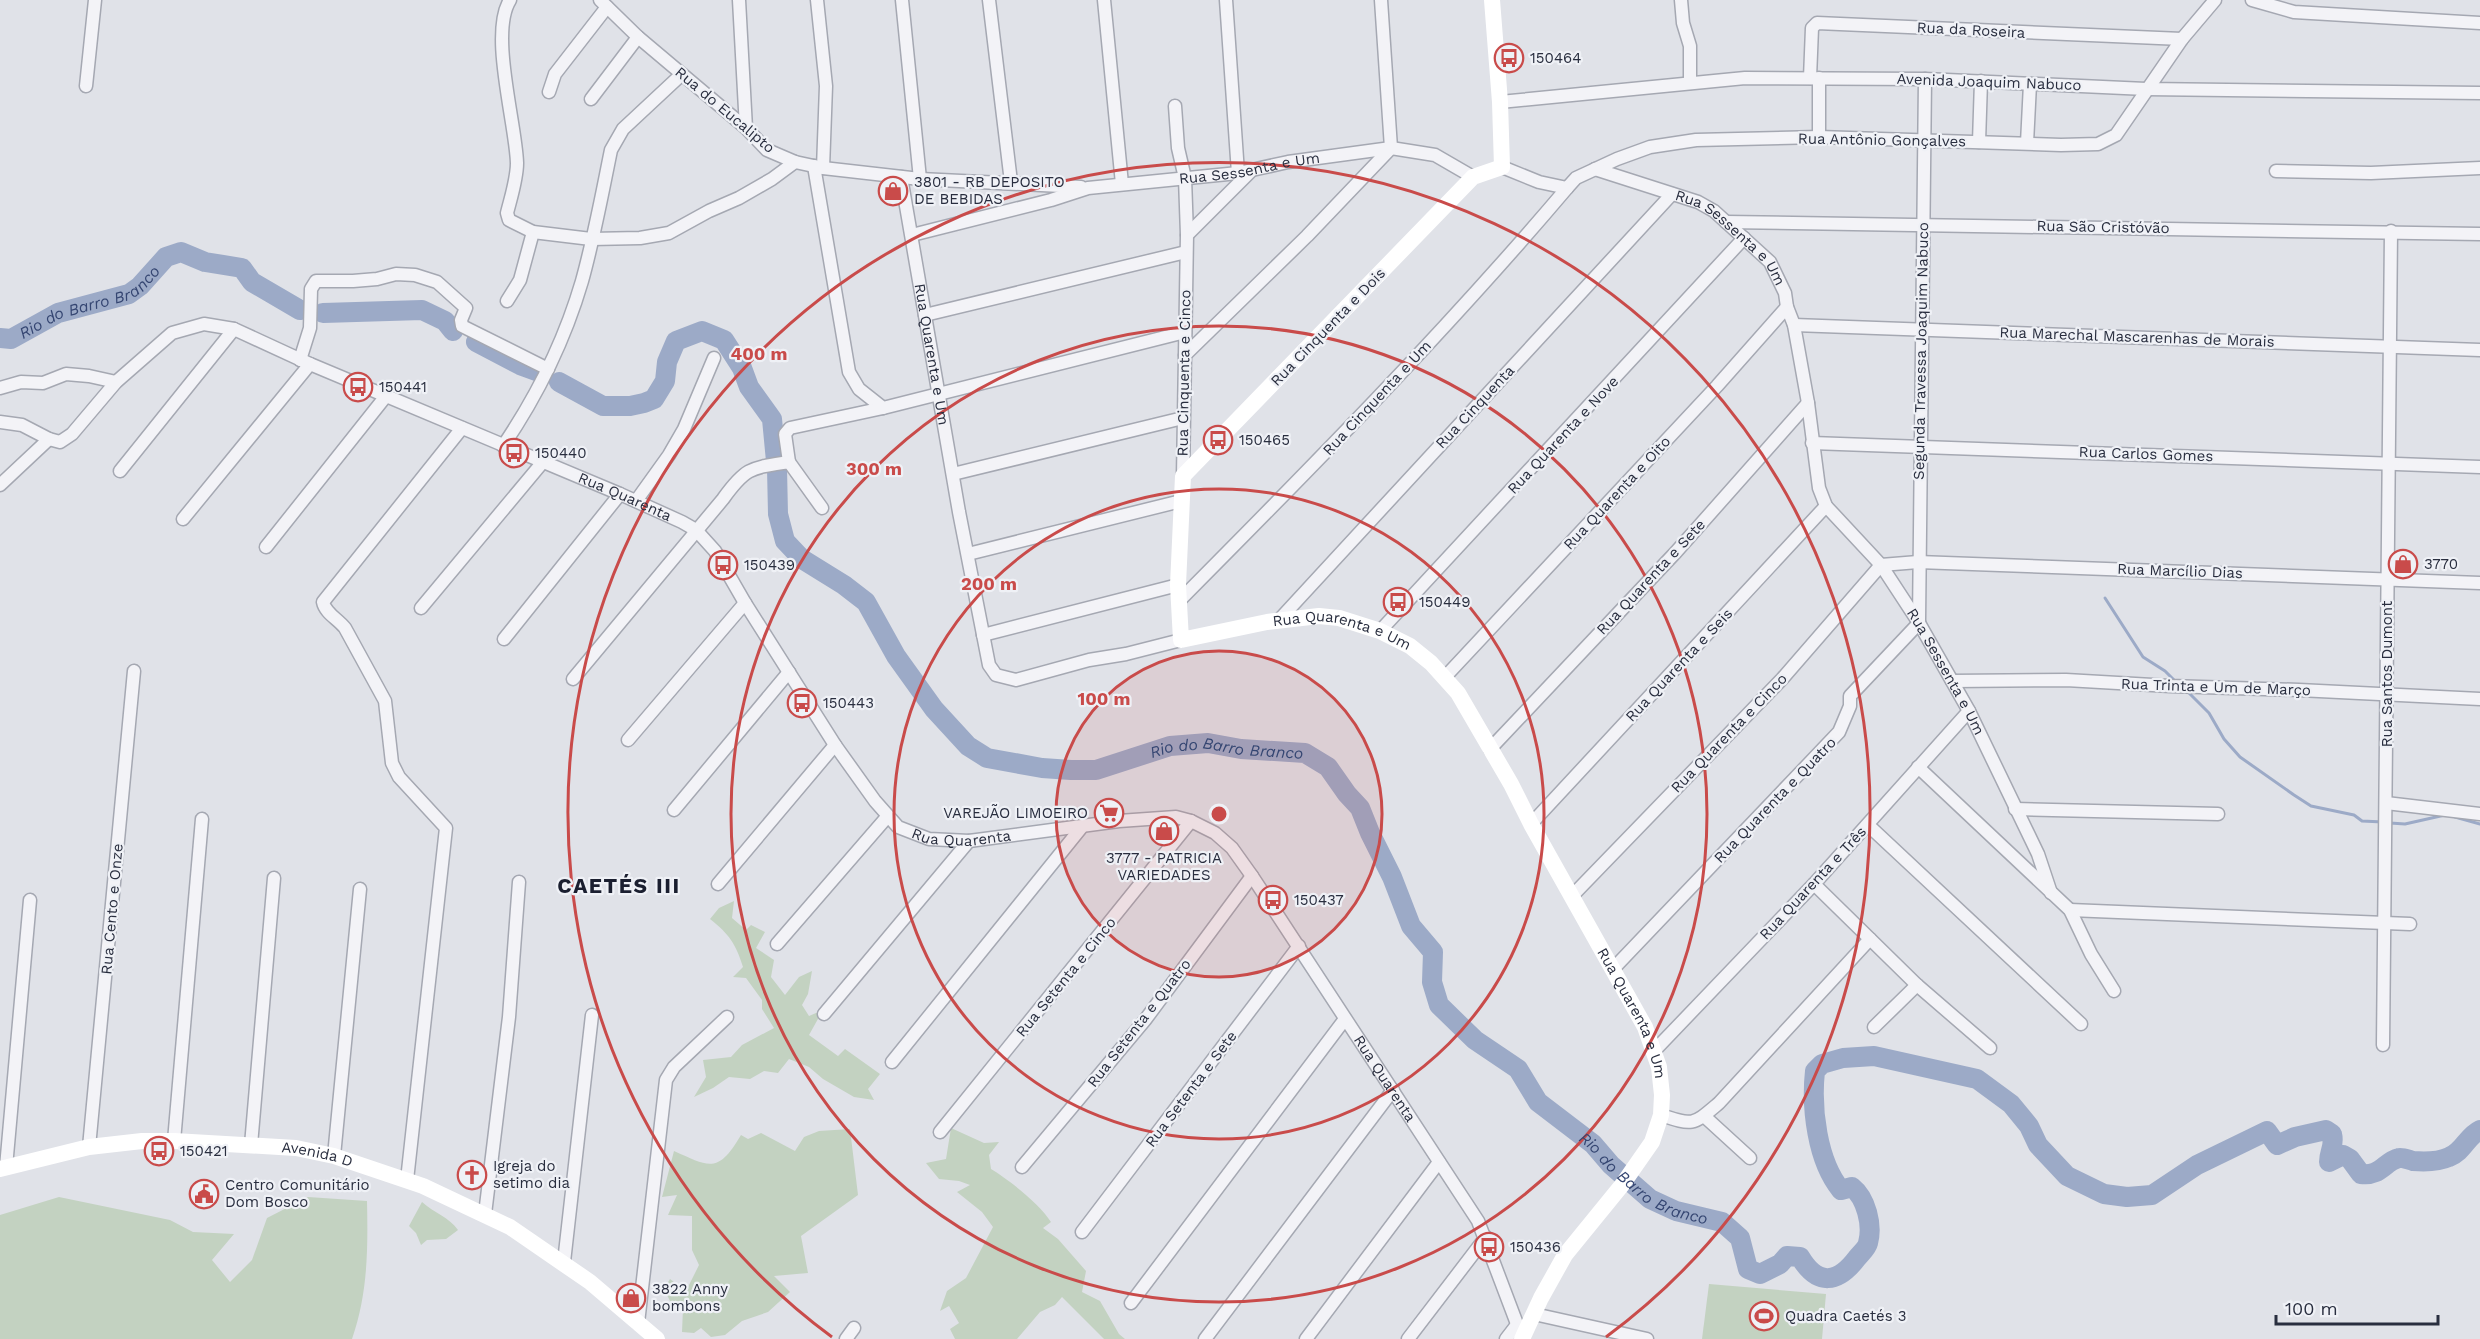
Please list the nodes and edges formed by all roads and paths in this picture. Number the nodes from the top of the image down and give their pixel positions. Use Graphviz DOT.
graph roads {
  1 [pos="95,0"];
  2 [pos="510,0"];
  3 [pos="739,0"];
  4 [pos="817,0"];
  5 [pos="902,0"];
  6 [pos="989,0"];
  7 [pos="1104,0"];
  8 [pos="1226,0"];
  9 [pos="1381,0"];
  10 [pos="1492,0"];
  11 [pos="1682,0"];
  12 [pos="2215,0"];
  13 [pos="2252,0"];
  14 [pos="603,3"];
  15 [pos="2480,23"];
  16 [pos="638,38"];
  17 [pos="2182,39"];
  18 [pos="682,74"];
  19 [pos="1814,78"];
  20 [pos="1925,79"];
  21 [pos="1981,81"];
  22 [pos="1690,83"];
  23 [pos="2030,84"];
  24 [pos="86,86"];
  25 [pos="2146,89"];
  26 [pos="549,92"];
  27 [pos="2480,93"];
  28 [pos="591,99"];
  29 [pos="1500,102"];
  30 [pos="1175,106"];
  31 [pos="746,128"];
  32 [pos="1819,137"];
  33 [pos="1924,142"];
  34 [pos="1979,142"];
  35 [pos="2027,143"];
  36 [pos="1391,148"];
  37 [pos="795,162"];
  38 [pos="819,167"];
  39 [pos="1502,167"];
  40 [pos="2480,168"];
  41 [pos="1595,169"];
  42 [pos="2276,171"];
  43 [pos="1244,173"];
  44 [pos="901,177"];
  45 [pos="1473,177"];
  46 [pos="1185,178"];
  47 [pos="920,179"];
  48 [pos="1011,183"];
  49 [pos="1122,184"];
  50 [pos="1088,188"];
  51 [pos="1567,188"];
  52 [pos="1672,194"];
  53 [pos="1726,222"];
  54 [pos="1923,225"];
  55 [pos="2391,231"];
  56 [pos="533,232"];
  57 [pos="2480,234"];
  58 [pos="912,235"];
  59 [pos="1186,235"];
  60 [pos="1744,238"];
  61 [pos="591,239"];
  62 [pos="1186,252"];
  63 [pos="507,301"];
  64 [pos="1787,307"];
  65 [pos="925,315"];
  66 [pos="1794,325"];
  67 [pos="234,329"];
  68 [pos="1922,329"];
  69 [pos="1185,332"];
  70 [pos="2390,346"];
  71 [pos="2480,350"];
  72 [pos="1185,355"];
  73 [pos="714,358"];
  74 [pos="305,362"];
  75 [pos="548,369"];
  76 [pos="116,382"];
  77 [pos="0,388"];
  78 [pos="938,394"];
  79 [pos="386,396"];
  80 [pos="1808,403"];
  81 [pos="883,408"];
  82 [pos="1183,418"];
  83 [pos="0,422"];
  84 [pos="462,428"];
  85 [pos="49,439"];
  86 [pos="1812,443"];
  87 [pos="503,446"];
  88 [pos="1921,446"];
  89 [pos="789,462"];
  90 [pos="542,463"];
  91 [pos="2389,464"];
  92 [pos="2480,466"];
  93 [pos="120,471"];
  94 [pos="953,474"];
  95 [pos="1183,476"];
  96 [pos="0,485"];
  97 [pos="620,494"];
  98 [pos="636,501"];
  99 [pos="1181,501"];
  100 [pos="1826,506"];
  101 [pos="822,508"];
  102 [pos="183,519"];
  103 [pos="696,530"];
  104 [pos="266,547"];
  105 [pos="968,554"];
  106 [pos="1918,562"];
  107 [pos="1881,565"];
  108 [pos="2387,579"];
  109 [pos="2480,583"];
  110 [pos="1179,593"];
  111 [pos="745,603"];
  112 [pos="421,608"];
  113 [pos="1279,620"];
  114 [pos="1919,623"];
  115 [pos="1380,630"];
  116 [pos="983,635"];
  117 [pos="504,639"];
  118 [pos="1181,640"];
  119 [pos="134,671"];
  120 [pos="789,672"];
  121 [pos="1445,676"];
  122 [pos="573,679"];
  123 [pos="1952,681"];
  124 [pos="2387,695"];
  125 [pos="2480,699"];
  126 [pos="1969,711"];
  127 [pos="628,740"];
  128 [pos="835,745"];
  129 [pos="1490,749"];
  130 [pos="1918,766"];
  131 [pos="2386,807"];
  132 [pos="2015,809"];
  133 [pos="674,810"];
  134 [pos="2218,814"];
  135 [pos="2480,814"];
  136 [pos="888,817"];
  137 [pos="202,819"];
  138 [pos="1191,821"];
  139 [pos="1531,824"];
  140 [pos="1868,825"];
  141 [pos="1081,828"];
  142 [pos="969,841"];
  143 [pos="1252,876"];
  144 [pos="274,878"];
  145 [pos="519,882"];
  146 [pos="718,884"];
  147 [pos="1814,884"];
  148 [pos="360,889"];
  149 [pos="2051,893"];
  150 [pos="1572,896"];
  151 [pos="30,900"];
  152 [pos="2070,910"];
  153 [pos="2384,924"];
  154 [pos="2410,924"];
  155 [pos="1869,939"];
  156 [pos="777,944"];
  157 [pos="1299,946"];
  158 [pos="1613,969"];
  159 [pos="1917,985"];
  160 [pos="2114,991"];
  161 [pos="824,1014"];
  162 [pos="592,1015"];
  163 [pos="728,1017"];
  164 [pos="1346,1019"];
  165 [pos="2081,1024"];
  166 [pos="1874,1027"];
  167 [pos="2383,1046"];
  168 [pos="1989,1048"];
  169 [pos="1654,1051"];
  170 [pos="892,1062"];
  171 [pos="1393,1090"];
  172 [pos="1661,1115"];
  173 [pos="1704,1116"];
  174 [pos="940,1132"];
  175 [pos="174,1141"];
  176 [pos="251,1145"];
  177 [pos="89,1147"];
  178 [pos="333,1156"];
  179 [pos="1750,1158"];
  180 [pos="1439,1162"];
  181 [pos="1022,1167"];
  182 [pos="3,1168"];
  183 [pos="407,1180"];
  184 [pos="485,1214"];
  185 [pos="1082,1232"];
  186 [pos="1486,1237"];
  187 [pos="564,1262"];
  188 [pos="1131,1303"];
  189 [pos="638,1323"];
  190 [pos="854,1328"];
  191 [pos="1521,1330"];
  192 [pos="1631,1337"];
  193 [pos="657,1339"];
  194 [pos="846,1339"];
  195 [pos="1205,1339"];
  196 [pos="1306,1339"];
  197 [pos="1408,1339"];
  198 [pos="1647,1339"];
  1 -- 24 [label="street"];
  2 -- 56 [label="street"];
  3 -- 31 [label="street"];
  4 -- 38 [label="street"];
  5 -- 47 [label="street"];
  6 -- 48 [label="street"];
  7 -- 49 [label="street"];
  8 -- 43 [label="street"];
  9 -- 36 [label="street"];
  10 -- 29 [label="street"];
  11 -- 22 [label="street"];
  12 -- 17 [label="street, Rua Antônio Gonçalves"];
  13 -- 15 [label="street"];
  14 -- 16 [label="street, Rua do Eucalipto"];
  14 -- 26 [label="street"];
  16 -- 18 [label="street, Rua do Eucalipto"];
  16 -- 28 [label="street"];
  17 -- 19 [label="street, Rua da Roseira"];
  17 -- 25 [label="street, Rua Antônio Gonçalves"];
  18 -- 31 [label="street, Rua do Eucalipto"];
  18 -- 61 [label="street"];
  19 -- 20 [label="street, Avenida Joaquim Nabuco"];
  19 -- 22 [label="street, Avenida Joaquim Nabuco"];
  19 -- 32 [label="street, Rua da Roseira"];
  20 -- 21 [label="street, Avenida Joaquim Nabuco"];
  20 -- 33 [label="street, Segunda Travessa Joaquim Nabuco"];
  21 -- 23 [label="street, Avenida Joaquim Nabuco"];
  21 -- 34 [label="street"];
  22 -- 29 [label="street, Avenida Joaquim Nabuco"];
  23 -- 25 [label="street, Avenida Joaquim Nabuco"];
  23 -- 35 [label="street"];
  25 -- 27 [label="street, Avenida Joaquim Nabuco"];
  25 -- 35 [label="street, Rua Antônio Gonçalves"];
  29 -- 39 [label="street"];
  30 -- 46 [label="street, Rua Cinquenta e Cinco"];
  31 -- 37 [label="street, Rua do Eucalipto"];
  32 -- 33 [label="street, Rua Antônio Gonçalves"];
  32 -- 41 [label="street, Rua Antônio Gonçalves"];
  33 -- 34 [label="street, Rua Antônio Gonçalves"];
  33 -- 54 [label="street, Segunda Travessa Joaquim Nabuco"];
  34 -- 35 [label="street, Rua Antônio Gonçalves"];
  36 -- 43 [label="street, Rua Sessenta e Um"];
  36 -- 45 [label="street, Rua Sessenta e Um"];
  36 -- 72 [label="street"];
  37 -- 38 [label="street, Rua do Eucalipto"];
  37 -- 61 [label="street"];
  38 -- 44 [label="street, Rua do Eucalipto"];
  38 -- 81 [label="street"];
  39 -- 45 [label="street"];
  39 -- 51 [label="street"];
  40 -- 42 [label="street"];
  41 -- 51 [label="street"];
  41 -- 52 [label="street, Rua Sessenta e Um"];
  43 -- 46 [label="street, Rua Sessenta e Um"];
  43 -- 59 [label="street"];
  44 -- 47 [label="street, Rua do Eucalipto"];
  44 -- 58 [label="street, Rua Quarenta e Um"];
  45 -- 95 [label="street, Rua Cinquenta e Dois"];
  46 -- 49 [label="street, Rua Sessenta e Um"];
  46 -- 59 [label="street, Rua Cinquenta e Cinco"];
  47 -- 48 [label="street, Rua do Eucalipto"];
  48 -- 50 [label="street, Rua do Eucalipto"];
  49 -- 50 [label="street, Rua Sessenta e Um"];
  50 -- 58 [label="street, Rua Sessenta e Um"];
  51 -- 110 [label="street, Rua Cinquenta e Um"];
  52 -- 53 [label="street, Rua Sessenta e Um"];
  52 -- 113 [label="street, Rua Cinquenta"];
  53 -- 54 [label="street, Rua São Cristóvão"];
  53 -- 60 [label="street, Rua Sessenta e Um"];
  54 -- 55 [label="street, Rua São Cristóvão"];
  54 -- 68 [label="street, Segunda Travessa Joaquim Nabuco"];
  55 -- 57 [label="street, Rua São Cristóvão"];
  55 -- 70 [label="street, Rua Santos Dumont"];
  56 -- 61 [label="street"];
  56 -- 63 [label="street"];
  58 -- 65 [label="street, Rua Quarenta e Um"];
  59 -- 62 [label="street, Rua Cinquenta e Cinco"];
  60 -- 64 [label="street, Rua Sessenta e Um"];
  60 -- 115 [label="street, Rua Quarenta e Nove"];
  61 -- 75 [label="street"];
  62 -- 65 [label="street"];
  62 -- 69 [label="street, Rua Cinquenta e Cinco"];
  64 -- 66 [label="street, Rua Sessenta e Um"];
  64 -- 121 [label="street, Rua Quarenta e Oito"];
  65 -- 78 [label="street, Rua Quarenta e Um"];
  66 -- 68 [label="street, Rua Marechal Mascarenhas de Morais"];
  66 -- 80 [label="street, Rua Sessenta e Um"];
  67 -- 74 [label="street, Rua Quarenta"];
  67 -- 76 [label="street, Rua Quarenta"];
  67 -- 93 [label="street"];
  68 -- 70 [label="street, Rua Marechal Mascarenhas de Morais"];
  68 -- 88 [label="street, Segunda Travessa Joaquim Nabuco"];
  69 -- 72 [label="street, Rua Cinquenta e Cinco"];
  69 -- 78 [label="street"];
  70 -- 71 [label="street, Rua Marechal Mascarenhas de Morais"];
  70 -- 91 [label="street, Rua Santos Dumont"];
  72 -- 82 [label="street, Rua Cinquenta e Cinco"];
  73 -- 98 [label="street"];
  74 -- 75 [label="street"];
  74 -- 79 [label="street, Rua Quarenta"];
  74 -- 102 [label="street"];
  75 -- 87 [label="street"];
  76 -- 77 [label="street"];
  76 -- 85 [label="street"];
  78 -- 81 [label="street"];
  78 -- 94 [label="street, Rua Quarenta e Um"];
  79 -- 84 [label="street, Rua Quarenta"];
  79 -- 104 [label="street"];
  80 -- 86 [label="street, Rua Sessenta e Um"];
  80 -- 129 [label="street, Rua Quarenta e Sete"];
  81 -- 89 [label="street"];
  82 -- 94 [label="street"];
  82 -- 95 [label="street, Rua Cinquenta e Cinco"];
  83 -- 85 [label="street"];
  84 -- 87 [label="street, Rua Quarenta"];
  84 -- 183 [label="street"];
  85 -- 96 [label="street"];
  86 -- 88 [label="street, Rua Carlos Gomes"];
  86 -- 100 [label="street, Rua Sessenta e Um"];
  87 -- 90 [label="street, Rua Quarenta"];
  88 -- 91 [label="street, Rua Carlos Gomes"];
  88 -- 106 [label="street, Segunda Travessa Joaquim Nabuco"];
  89 -- 101 [label="street"];
  89 -- 103 [label="street"];
  90 -- 97 [label="street, Rua Quarenta"];
  90 -- 112 [label="street"];
  91 -- 92 [label="street, Rua Carlos Gomes"];
  91 -- 108 [label="street, Rua Santos Dumont"];
  94 -- 105 [label="street, Rua Quarenta e Um"];
  95 -- 99 [label="street, Rua Cinquenta e Cinco"];
  97 -- 98 [label="street, Rua Quarenta"];
  97 -- 117 [label="street"];
  98 -- 103 [label="street, Rua Quarenta"];
  99 -- 105 [label="street"];
  99 -- 110 [label="street, Rua Cinquenta e Cinco"];
  100 -- 107 [label="street, Rua Sessenta e Um"];
  100 -- 139 [label="street, Rua Quarenta e Seis"];
  103 -- 111 [label="street, Rua Quarenta"];
  103 -- 122 [label="street"];
  105 -- 116 [label="street, Rua Quarenta e Um"];
  106 -- 107 [label="street, Rua Marcílio Dias"];
  106 -- 108 [label="street, Rua Marcílio Dias"];
  106 -- 114 [label="street, Segunda Travessa Joaquim Nabuco"];
  107 -- 114 [label="street, Rua Sessenta e Um"];
  107 -- 150 [label="street, Rua Quarenta e Cinco"];
  108 -- 109 [label="street, Rua Marcílio Dias"];
  108 -- 124 [label="street, Rua Santos Dumont"];
  110 -- 116 [label="street"];
  110 -- 118 [label="street, Rua Cinquenta e Cinco"];
  111 -- 120 [label="street, Rua Quarenta"];
  111 -- 127 [label="street"];
  113 -- 115 [label="street, Rua Quarenta e Um"];
  113 -- 118 [label="street, Rua Quarenta e Um"];
  114 -- 123 [label="street, Rua Sessenta e Um"];
  114 -- 158 [label="street, Rua Quarenta e Quatro"];
  115 -- 121 [label="street, Rua Quarenta e Um"];
  116 -- 118 [label="street, Rua Quarenta e Um"];
  119 -- 177 [label="street, Rua Cento e Onze"];
  120 -- 128 [label="street, Rua Quarenta"];
  120 -- 133 [label="street"];
  121 -- 129 [label="street, Rua Quarenta e Um"];
  123 -- 124 [label="street, Rua Trinta e Um de Março"];
  123 -- 126 [label="street, Rua Sessenta e Um"];
  124 -- 125 [label="street, Rua Trinta e Um de Março"];
  124 -- 131 [label="street, Rua Santos Dumont"];
  126 -- 130 [label="street, Rua Quarenta e Três"];
  126 -- 132 [label="street, Rua Sessenta e Um"];
  128 -- 136 [label="street, Rua Quarenta"];
  128 -- 146 [label="street"];
  129 -- 139 [label="street, Rua Quarenta e Um"];
  130 -- 140 [label="street, Rua Quarenta e Três"];
  130 -- 149 [label="street"];
  131 -- 135 [label="street"];
  131 -- 153 [label="street, Rua Santos Dumont"];
  132 -- 134 [label="street"];
  132 -- 149 [label="street, Rua Sessenta e Um"];
  136 -- 142 [label="street, Rua Quarenta"];
  136 -- 156 [label="street"];
  137 -- 175 [label="street"];
  138 -- 141 [label="street, Rua Quarenta"];
  138 -- 143 [label="street, Rua Quarenta"];
  138 -- 174 [label="street, Rua Setenta e Cinco"];
  139 -- 150 [label="street, Rua Quarenta e Um"];
  140 -- 147 [label="street, Rua Quarenta e Três"];
  140 -- 165 [label="street"];
  141 -- 142 [label="street, Rua Quarenta"];
  141 -- 170 [label="street"];
  142 -- 161 [label="street"];
  143 -- 157 [label="street, Rua Quarenta"];
  143 -- 181 [label="street, Rua Setenta e Quatro"];
  144 -- 176 [label="street"];
  145 -- 184 [label="street"];
  147 -- 155 [label="street"];
  147 -- 169 [label="street, Rua Quarenta e Três"];
  148 -- 178 [label="street"];
  149 -- 152 [label="street, Rua Sessenta e Um"];
  150 -- 158 [label="street, Rua Quarenta e Um"];
  151 -- 182 [label="street"];
  152 -- 153 [label="street"];
  152 -- 160 [label="street, Rua Sessenta e Um"];
  153 -- 154 [label="street"];
  153 -- 167 [label="street, Rua Santos Dumont"];
  155 -- 159 [label="street"];
  155 -- 173 [label="street"];
  157 -- 164 [label="street, Rua Quarenta"];
  157 -- 185 [label="street, Rua Setenta e Sete"];
  158 -- 169 [label="street, Rua Quarenta e Um"];
  159 -- 166 [label="street"];
  159 -- 168 [label="street"];
  162 -- 187 [label="street"];
  163 -- 189 [label="street"];
  164 -- 171 [label="street, Rua Quarenta"];
  164 -- 188 [label="street"];
  169 -- 172 [label="street, Rua Quarenta e Um"];
  171 -- 180 [label="street, Rua Quarenta"];
  171 -- 195 [label="street"];
  172 -- 173 [label="street"];
  172 -- 191 [label="street, Rua Quarenta e Um"];
  173 -- 179 [label="street"];
  175 -- 176 [label="street, Avenida D"];
  175 -- 177 [label="street, Avenida D"];
  176 -- 178 [label="street, Avenida D"];
  177 -- 182 [label="street, Avenida D"];
  178 -- 183 [label="street, Avenida D"];
  180 -- 186 [label="street, Rua Quarenta"];
  180 -- 196 [label="street"];
  183 -- 184 [label="street, Avenida D"];
  184 -- 187 [label="street, Avenida D"];
  186 -- 191 [label="street, Rua Quarenta"];
  186 -- 197 [label="street"];
  187 -- 189 [label="street, Avenida D"];
  189 -- 193 [label="street, Avenida D"];
  190 -- 194 [label="street"];
  191 -- 192 [label="street"];
  192 -- 198 [label="street"];
}
